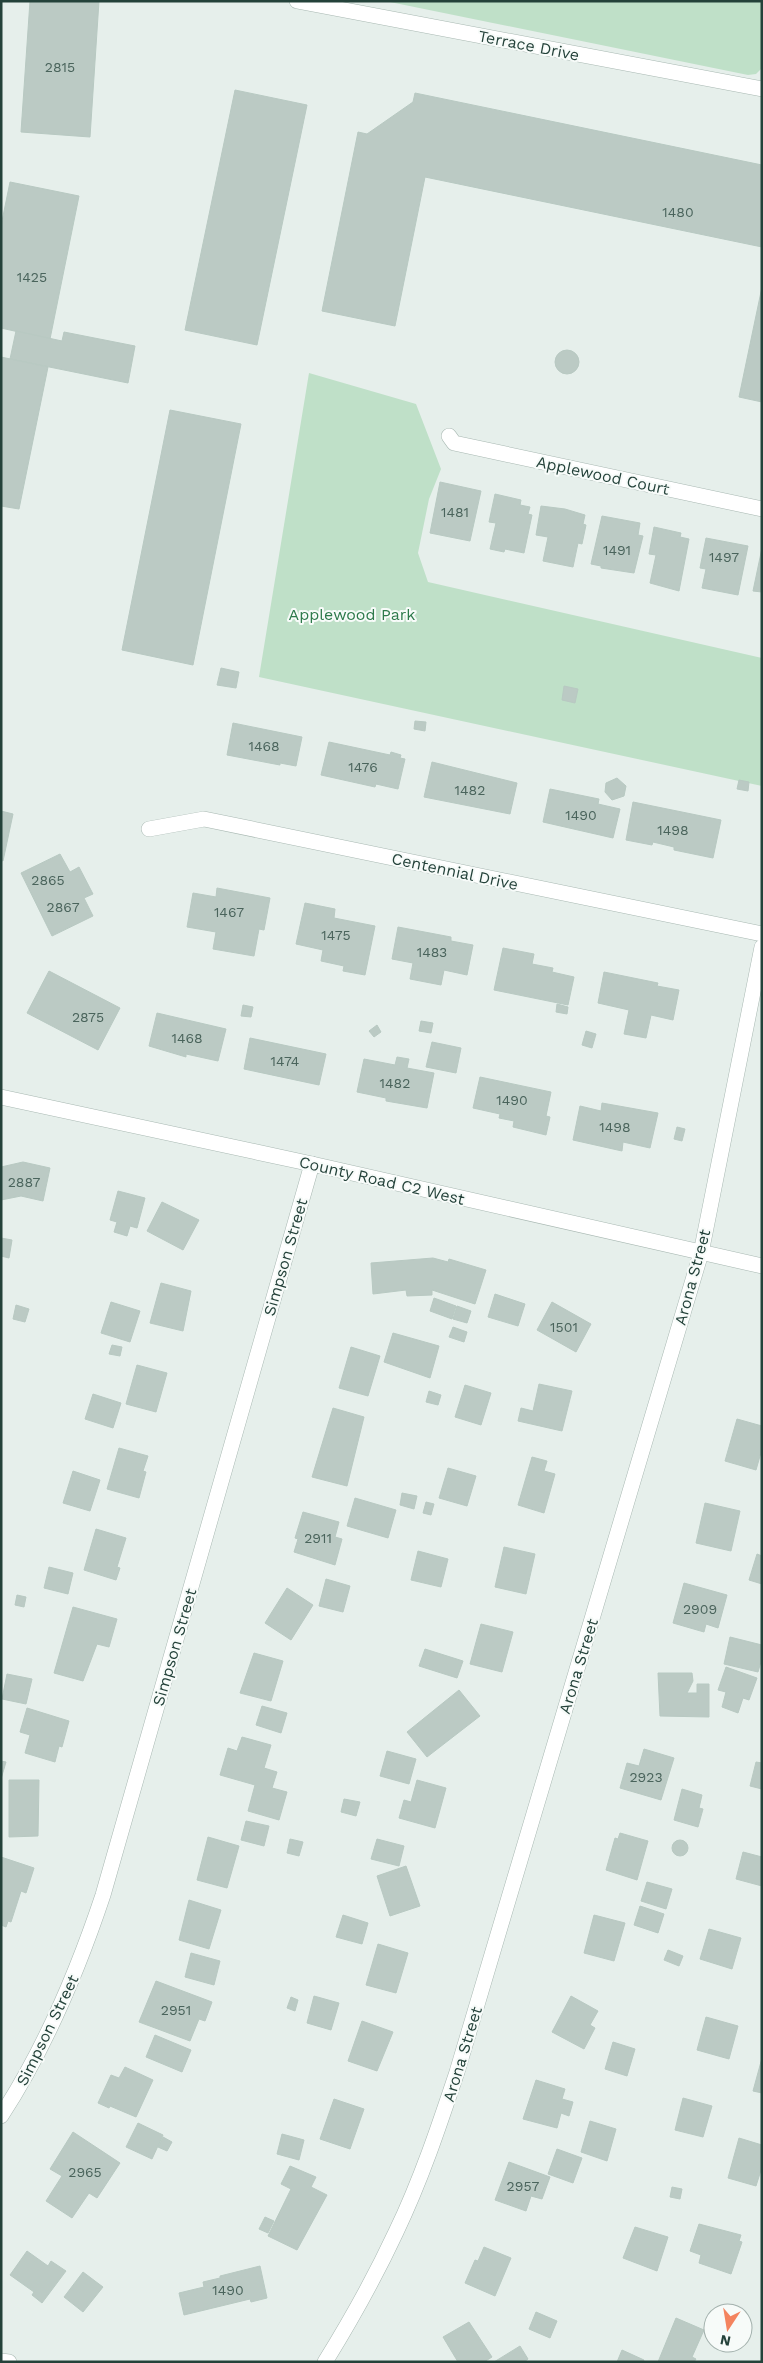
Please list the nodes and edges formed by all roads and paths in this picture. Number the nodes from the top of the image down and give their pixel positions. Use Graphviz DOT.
graph roads {
  1 [pos="297,1"];
  2 [pos="762,90"];
  3 [pos="449,436"];
  4 [pos="762,508"];
  5 [pos="149,829"];
  6 [pos="762,934"];
  7 [pos="762,946"];
  8 [pos="1,1098"];
  9 [pos="312,1164"];
  10 [pos="701,1253"];
  11 [pos="762,1266"];
  12 [pos="1,2116"];
  13 [pos="1,2361"];
  14 [pos="9,2362"];
  15 [pos="325,2362"];
  1 -- 2 [label="street, Terrace Drive"];
  3 -- 4 [label="street, Applewood Court"];
  5 -- 6 [label="street, Centennial Drive"];
  7 -- 10 [label="street, Arona Street"];
  8 -- 9 [label="street, County Road C2 West"];
  9 -- 10 [label="street, County Road C2 West"];
  9 -- 12 [label="street, Simpson Street"];
  10 -- 11 [label="street, County Road C2 West"];
  10 -- 15 [label="street, Arona Street"];
  13 -- 14 [label="street"];
}
